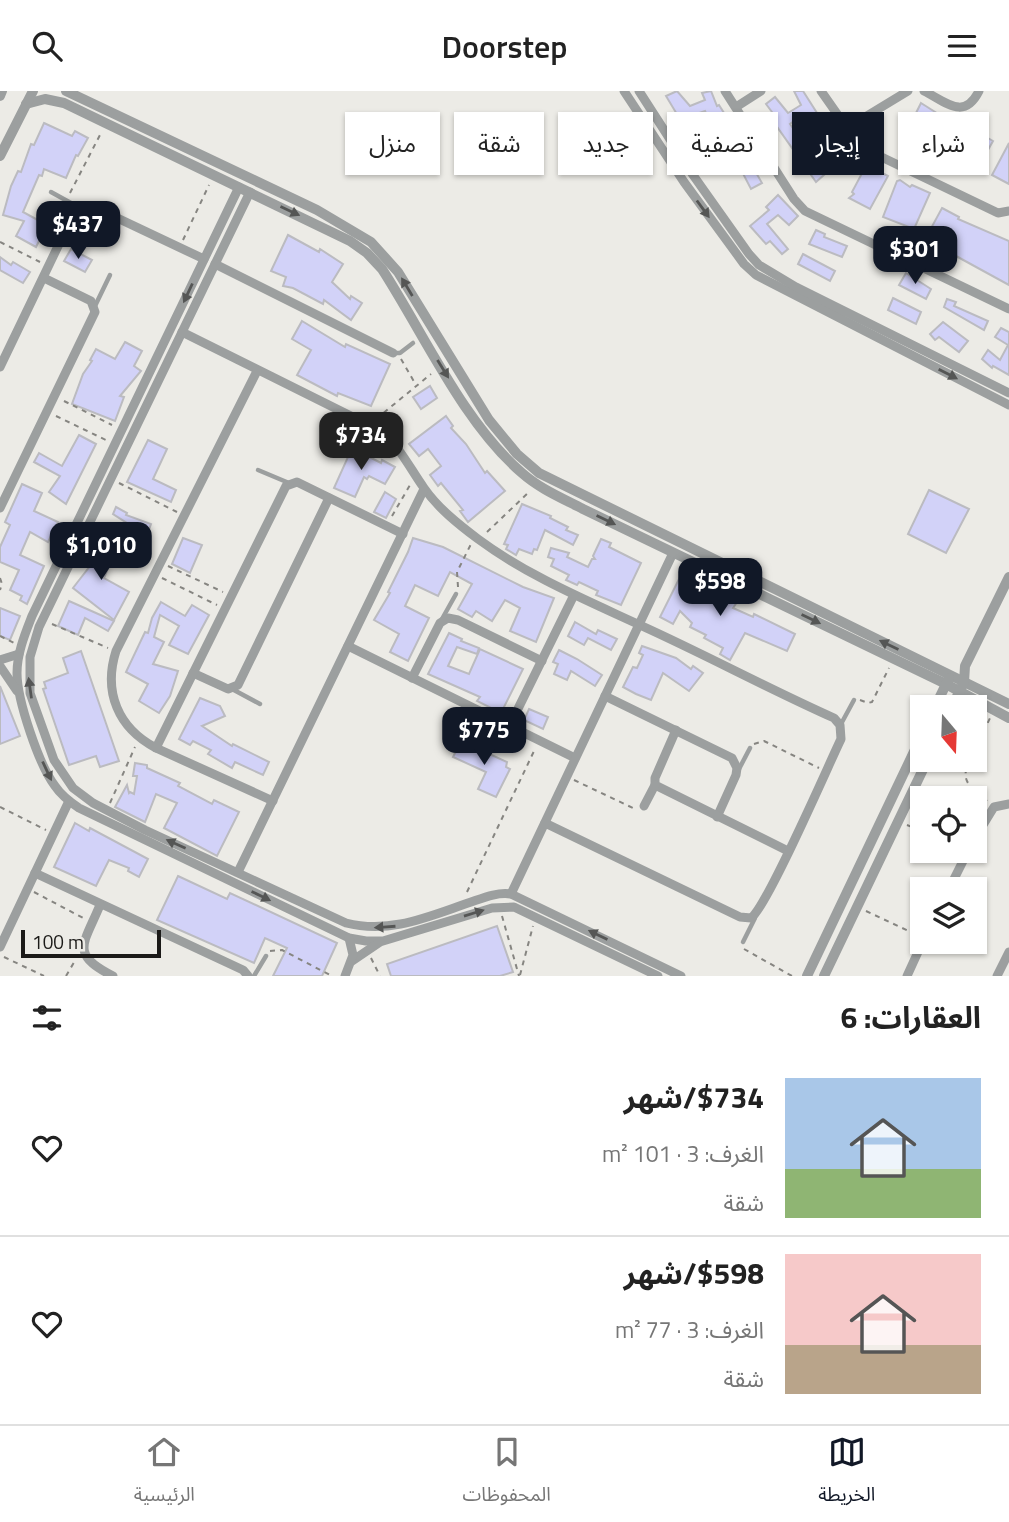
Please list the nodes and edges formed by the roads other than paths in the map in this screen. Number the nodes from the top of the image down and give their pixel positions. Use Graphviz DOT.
graph roads {
  1 [pos="2,91"];
  2 [pos="33,91"];
  3 [pos="624,91"];
  4 [pos="639,91"];
  5 [pos="725,91"];
  6 [pos="761,91"];
  7 [pos="821,91"];
  8 [pos="908,91"];
  9 [pos="924,91"];
  10 [pos="979,91"];
  11 [pos="62,94"];
  12 [pos="0,96"];
  13 [pos="26,104"];
  14 [pos="736,107"];
  15 [pos="836,112"];
  16 [pos="873,112"];
  17 [pos="667,135"];
  18 [pos="0,156"];
  19 [pos="884,160"];
  20 [pos="693,175"];
  21 [pos="684,182"];
  22 [pos="239,187"];
  23 [pos="51,192"];
  24 [pos="250,192"];
  25 [pos="80,208"];
  26 [pos="317,210"];
  27 [pos="1009,211"];
  28 [pos="311,221"];
  29 [pos="204,259"];
  30 [pos="215,264"];
  31 [pos="110,275"];
  32 [pos="44,278"];
  33 [pos="95,307"];
  34 [pos="1009,309"];
  35 [pos="181,332"];
  36 [pos="413,343"];
  37 [pos="396,353"];
  38 [pos="164,355"];
  39 [pos="0,367"];
  40 [pos="257,371"];
  41 [pos="1009,393"];
  42 [pos="1009,405"];
  43 [pos="258,470"];
  44 [pos="289,484"];
  45 [pos="425,489"];
  46 [pos="329,498"];
  47 [pos="585,503"];
  48 [pos="0,508"];
  49 [pos="403,534"];
  50 [pos="673,553"];
  51 [pos="1009,577"];
  52 [pos="456,594"];
  53 [pos="575,596"];
  54 [pos="440,623"];
  55 [pos="639,624"];
  56 [pos="348,646"];
  57 [pos="20,650"];
  58 [pos="0,660"];
  59 [pos="542,661"];
  60 [pos="0,666"];
  61 [pos="965,666"];
  62 [pos="193,673"];
  63 [pos="412,678"];
  64 [pos="948,679"];
  65 [pos="962,687"];
  66 [pos="232,689"];
  67 [pos="941,695"];
  68 [pos="958,695"];
  69 [pos="605,696"];
  70 [pos="19,697"];
  71 [pos="853,701"];
  72 [pos="260,703"];
  73 [pos="1009,704"];
  74 [pos="1009,717"];
  75 [pos="510,725"];
  76 [pos="840,725"];
  77 [pos="676,730"];
  78 [pos="156,748"];
  79 [pos="750,748"];
  80 [pos="575,758"];
  81 [pos="910,761"];
  82 [pos="922,772"];
  83 [pos="736,775"];
  84 [pos="655,785"];
  85 [pos="69,801"];
  86 [pos="273,801"];
  87 [pos="1009,804"];
  88 [pos="644,806"];
  89 [pos="886,812"];
  90 [pos="718,817"];
  91 [pos="987,818"];
  92 [pos="899,820"];
  93 [pos="545,823"];
  94 [pos="143,834"];
  95 [pos="788,851"];
  96 [pos="238,872"];
  97 [pos="35,873"];
  98 [pos="511,894"];
  99 [pos="100,905"];
  100 [pos="758,912"];
  101 [pos="431,921"];
  102 [pos="349,938"];
  103 [pos="383,941"];
  104 [pos="743,942"];
  105 [pos="0,947"];
  106 [pos="625,948"];
  107 [pos="1009,952"];
  108 [pos="917,954"];
  109 [pos="266,956"];
  110 [pos="621,958"];
  111 [pos="352,961"];
  112 [pos="113,976"];
  113 [pos="248,976"];
  114 [pos="254,976"];
  115 [pos="345,976"];
  116 [pos="658,976"];
  117 [pos="681,976"];
  118 [pos="807,976"];
  119 [pos="824,976"];
  120 [pos="907,976"];
  121 [pos="997,976"];
  1 -- 12 [label="street"];
  2 -- 13 [label="street"];
  3 -- 21 [label="street"];
  4 -- 17 [label="street"];
  5 -- 14 [label="street"];
  6 -- 14 [label="street"];
  7 -- 15 [label="street"];
  8 -- 16 [label="street"];
  9 -- 10 [label="street"];
  11 -- 13 [label="street"];
  11 -- 22 [label="street"];
  11 -- 26 [label="street"];
  13 -- 18 [label="street"];
  14 -- 34 [label="street"];
  19 -- 27 [label="street"];
  20 -- 21 [label="street"];
  20 -- 41 [label="street"];
  21 -- 42 [label="street, one-way"];
  22 -- 24 [label="street"];
  22 -- 29 [label="street"];
  23 -- 25 [label="lane"];
  24 -- 28 [label="street, one-way"];
  24 -- 30 [label="street"];
  25 -- 29 [label="street"];
  25 -- 32 [label="street"];
  26 -- 28 [label="street"];
  47 -- 26 [label="street, one-way"];
  28 -- 47 [label="street, one-way"];
  29 -- 38 [label="street, one-way"];
  30 -- 35 [label="street"];
  30 -- 37 [label="street"];
  31 -- 33 [label="lane"];
  32 -- 33 [label="street"];
  32 -- 39 [label="street"];
  33 -- 48 [label="street"];
  35 -- 38 [label="street"];
  35 -- 40 [label="street"];
  36 -- 37 [label="lane"];
  38 -- 57 [label="street"];
  94 -- 38 [label="street, one-way"];
  40 -- 45 [label="street"];
  40 -- 78 [label="street"];
  43 -- 44 [label="lane"];
  44 -- 46 [label="street"];
  44 -- 62 [label="street"];
  45 -- 49 [label="street"];
  45 -- 53 [label="street"];
  46 -- 49 [label="street"];
  46 -- 66 [label="street"];
  47 -- 50 [label="street, one-way"];
  64 -- 47 [label="street, one-way"];
  49 -- 56 [label="street"];
  50 -- 55 [label="street"];
  50 -- 64 [label="street, one-way"];
  51 -- 61 [label="street"];
  52 -- 54 [label="lane"];
  53 -- 55 [label="street"];
  53 -- 59 [label="street"];
  54 -- 59 [label="street"];
  54 -- 63 [label="street"];
  55 -- 69 [label="street"];
  55 -- 76 [label="street"];
  56 -- 63 [label="street"];
  56 -- 86 [label="street"];
  57 -- 58 [label="street"];
  57 -- 70 [label="street"];
  59 -- 75 [label="street"];
  60 -- 70 [label="street"];
  61 -- 64 [label="street"];
  61 -- 65 [label="street"];
  62 -- 66 [label="street"];
  62 -- 78 [label="street"];
  63 -- 75 [label="street"];
  64 -- 65 [label="street"];
  64 -- 67 [label="street"];
  65 -- 68 [label="street"];
  65 -- 73 [label="street"];
  65 -- 74 [label="street"];
  66 -- 72 [label="lane"];
  69 -- 77 [label="street"];
  69 -- 80 [label="street"];
  70 -- 85 [label="street, one-way"];
  71 -- 76 [label="lane"];
  75 -- 80 [label="street"];
  76 -- 95 [label="street"];
  77 -- 83 [label="street"];
  77 -- 84 [label="street"];
  78 -- 86 [label="street"];
  79 -- 83 [label="lane"];
  80 -- 93 [label="street"];
  81 -- 89 [label="street"];
  82 -- 92 [label="street"];
  83 -- 90 [label="street"];
  84 -- 88 [label="street"];
  84 -- 90 [label="street"];
  85 -- 94 [label="street"];
  85 -- 97 [label="street"];
  86 -- 96 [label="street"];
  87 -- 91 [label="street"];
  89 -- 92 [label="street"];
  89 -- 118 [label="street"];
  90 -- 95 [label="street"];
  92 -- 119 [label="street"];
  93 -- 98 [label="street"];
  93 -- 100 [label="street"];
  96 -- 94 [label="street, one-way"];
  94 -- 102 [label="street, one-way"];
  95 -- 100 [label="street"];
  101 -- 96 [label="street, one-way"];
  97 -- 99 [label="street"];
  97 -- 105 [label="street"];
  98 -- 101 [label="street"];
  106 -- 98 [label="street, one-way"];
  99 -- 112 [label="street"];
  99 -- 113 [label="street"];
  100 -- 104 [label="lane"];
  101 -- 103 [label="street"];
  101 -- 110 [label="street, one-way"];
  102 -- 103 [label="street"];
  102 -- 111 [label="street"];
  103 -- 111 [label="street"];
  106 -- 110 [label="street"];
  106 -- 117 [label="street"];
  107 -- 121 [label="street"];
  108 -- 120 [label="street"];
  109 -- 114 [label="lane"];
  110 -- 116 [label="street"];
  111 -- 115 [label="street"];
}
